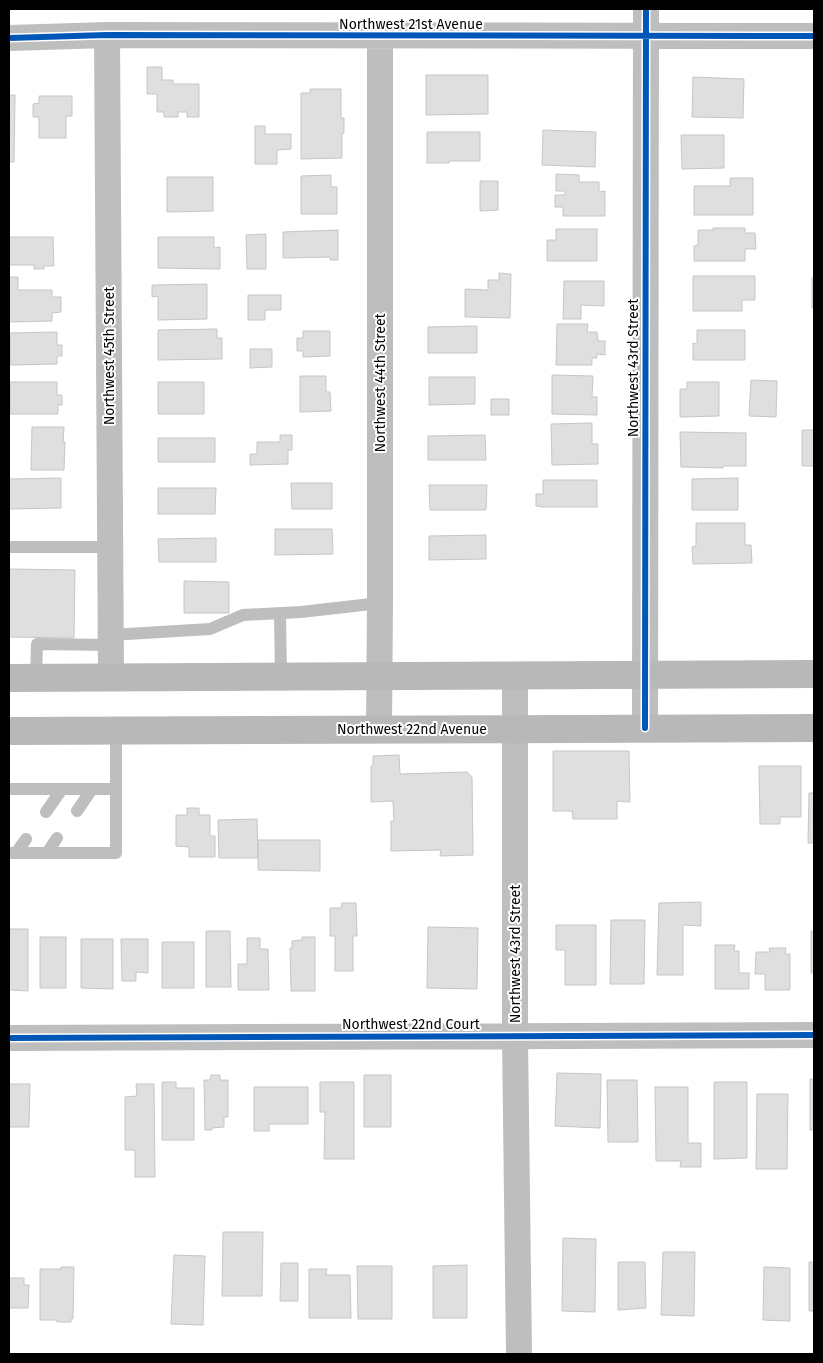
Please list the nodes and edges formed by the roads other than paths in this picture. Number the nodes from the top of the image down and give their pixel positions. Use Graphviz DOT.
graph roads {
  1 [pos="646,9"];
  2 [pos="107,35"];
  3 [pos="380,36"];
  4 [pos="646,36"];
  5 [pos="814,36"];
  6 [pos="9,38"];
  7 [pos="110,547"];
  8 [pos="9,548"];
  9 [pos="380,603"];
  10 [pos="280,613"];
  11 [pos="111,640"];
  12 [pos="645,674"];
  13 [pos="814,674"];
  14 [pos="515,675"];
  15 [pos="282,676"];
  16 [pos="379,676"];
  17 [pos="111,677"];
  18 [pos="9,678"];
  19 [pos="36,678"];
  20 [pos="645,728"];
  21 [pos="814,728"];
  22 [pos="379,729"];
  23 [pos="515,729"];
  24 [pos="116,730"];
  25 [pos="9,731"];
  26 [pos="62,789"];
  27 [pos="92,789"];
  28 [pos="115,789"];
  29 [pos="9,790"];
  30 [pos="77,811"];
  31 [pos="46,812"];
  32 [pos="58,838"];
  33 [pos="26,839"];
  34 [pos="12,852"];
  35 [pos="47,853"];
  36 [pos="814,1036"];
  37 [pos="515,1037"];
  38 [pos="9,1038"];
  39 [pos="519,1354"];
  1 -- 4 [label="street, Northwest 43rd Street"];
  2 -- 3 [label="street, Northwest 21st Avenue"];
  2 -- 6 [label="street, Northwest 21st Avenue"];
  2 -- 7 [label="street, Northwest 45th Street"];
  3 -- 4 [label="street, Northwest 21st Avenue"];
  3 -- 9 [label="street, Northwest 44th Street"];
  4 -- 5 [label="street, Northwest 21st Avenue"];
  4 -- 12 [label="street, Northwest 43rd Street"];
  7 -- 8 [label="lane"];
  7 -- 11 [label="street, Northwest 45th Street"];
  9 -- 10 [label="lane"];
  9 -- 16 [label="street, Northwest 44th Street"];
  10 -- 11 [label="lane"];
  10 -- 15 [label="lane"];
  11 -- 17 [label="street, Northwest 45th Street"];
  11 -- 19 [label="lane"];
  12 -- 13 [label="main road"];
  12 -- 14 [label="main road"];
  12 -- 20 [label="street, Northwest 43rd Street"];
  14 -- 16 [label="main road"];
  14 -- 23 [label="street, Northwest 43rd Street"];
  15 -- 16 [label="main road"];
  15 -- 17 [label="main road"];
  16 -- 22 [label="street, Northwest 44th Street"];
  17 -- 19 [label="main road"];
  18 -- 19 [label="main road"];
  20 -- 21 [label="main road, Northwest 22nd Avenue"];
  20 -- 23 [label="main road, Northwest 22nd Avenue"];
  22 -- 23 [label="main road, Northwest 22nd Avenue"];
  22 -- 24 [label="main road, Northwest 22nd Avenue"];
  23 -- 37 [label="street, Northwest 43rd Street"];
  24 -- 25 [label="main road, Northwest 22nd Avenue"];
  24 -- 28 [label="lane"];
  26 -- 27 [label="lane"];
  26 -- 29 [label="lane"];
  26 -- 31 [label="lane"];
  27 -- 28 [label="lane"];
  27 -- 30 [label="lane"];
  28 -- 35 [label="lane"];
  32 -- 35 [label="lane"];
  33 -- 34 [label="lane"];
  34 -- 35 [label="lane"];
  36 -- 37 [label="street, Northwest 22nd Court"];
  37 -- 38 [label="street, Northwest 22nd Court"];
  37 -- 39 [label="street, Northwest 43rd Street"];
}
